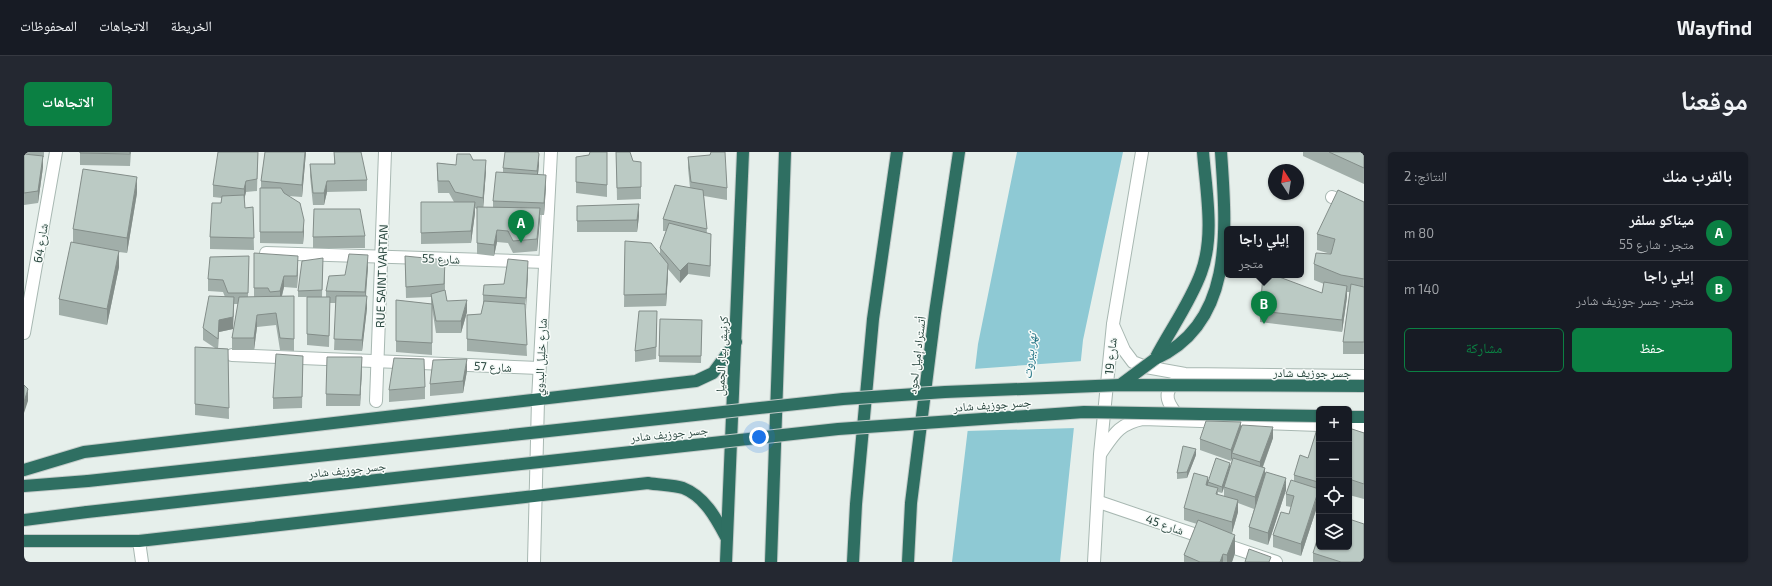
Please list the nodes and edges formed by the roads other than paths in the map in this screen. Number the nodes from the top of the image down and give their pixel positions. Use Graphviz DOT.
graph roads {
  1 [pos="56,152"];
  2 [pos="386,152"];
  3 [pos="551,152"];
  4 [pos="743,152"];
  5 [pos="785,152"];
  6 [pos="897,152"];
  7 [pos="959,152"];
  8 [pos="1142,152"];
  9 [pos="1203,152"];
  10 [pos="1222,152"];
  11 [pos="1332,197"];
  12 [pos="1364,212"];
  13 [pos="1225,226"];
  14 [pos="1224,251"];
  15 [pos="266,254"];
  16 [pos="382,256"];
  17 [pos="545,262"];
  18 [pos="1113,324"];
  19 [pos="24,333"];
  20 [pos="736,342"];
  21 [pos="232,355"];
  22 [pos="1155,359"];
  23 [pos="377,361"];
  24 [pos="539,368"];
  25 [pos="1185,374"];
  26 [pos="1364,376"];
  27 [pos="1120,385"];
  28 [pos="1364,386"];
  29 [pos="538,400"];
  30 [pos="376,401"];
  31 [pos="1316,416"];
  32 [pos="1352,417"];
  33 [pos="1364,417"];
  34 [pos="1181,420"];
  35 [pos="1316,424"];
  36 [pos="1352,426"];
  37 [pos="1364,426"];
  38 [pos="1100,454"];
  39 [pos="24,470"];
  40 [pos="24,486"];
  41 [pos="536,496"];
  42 [pos="1099,502"];
  43 [pos="24,520"];
  44 [pos="726,537"];
  45 [pos="24,541"];
  46 [pos="139,541"];
  47 [pos="142,562"];
  48 [pos="534,562"];
  49 [pos="726,562"];
  50 [pos="771,562"];
  51 [pos="853,562"];
  52 [pos="908,562"];
  53 [pos="1094,562"];
  54 [pos="1276,562"];
  1 -- 19 [label="street, شارع 64"];
  2 -- 16 [label="street, RUE SAINT VARTAN"];
  3 -- 17 [label="street, شارع خليل البدوي"];
  4 -- 20 [label="highway, كرنيش بيار الجميل"];
  5 -- 50 [label="highway"];
  6 -- 51 [label="highway"];
  7 -- 52 [label="highway, أتستراد إميل لحود"];
  8 -- 18 [label="street, شارع 19"];
  9 -- 22 [label="highway"];
  10 -- 13 [label="highway"];
  11 -- 12 [label="street"];
  14 -- 22 [label="highway"];
  15 -- 16 [label="street, شارع 55"];
  16 -- 17 [label="street, شارع 55"];
  16 -- 23 [label="street, RUE SAINT VARTAN"];
  17 -- 24 [label="street, شارع خليل البدوي"];
  18 -- 25 [label="street"];
  18 -- 38 [label="street, شارع 19"];
  20 -- 29 [label="highway"];
  20 -- 44 [label="highway, كرنيش بيار الجميل"];
  21 -- 23 [label="street, شارع 57"];
  22 -- 27 [label="highway, bridge"];
  23 -- 24 [label="street, شارع 57"];
  23 -- 30 [label="street, RUE SAINT VARTAN"];
  24 -- 29 [label="street, شارع خليل البدوي"];
  25 -- 26 [label="street"];
  25 -- 34 [label="street"];
  27 -- 28 [label="highway, جسر جوزيف شادر, bridge"];
  27 -- 40 [label="highway, جسر جوزيف شادر, bridge"];
  29 -- 39 [label="highway"];
  29 -- 41 [label="street, شارع خليل البدوي"];
  31 -- 43 [label="highway, جسر جوزيف شادر, bridge"];
  32 -- 33 [label="highway"];
  34 -- 35 [label="street"];
  34 -- 38 [label="street"];
  36 -- 37 [label="street"];
  38 -- 42 [label="street, شارع 19"];
  41 -- 44 [label="highway"];
  41 -- 46 [label="highway"];
  41 -- 48 [label="street, شارع خليل البدوي"];
  42 -- 53 [label="street, شارع 19"];
  42 -- 54 [label="street, شارع 45"];
  44 -- 49 [label="highway, كرنيش بيار الجميل"];
  45 -- 46 [label="highway"];
  46 -- 47 [label="street"];
}
